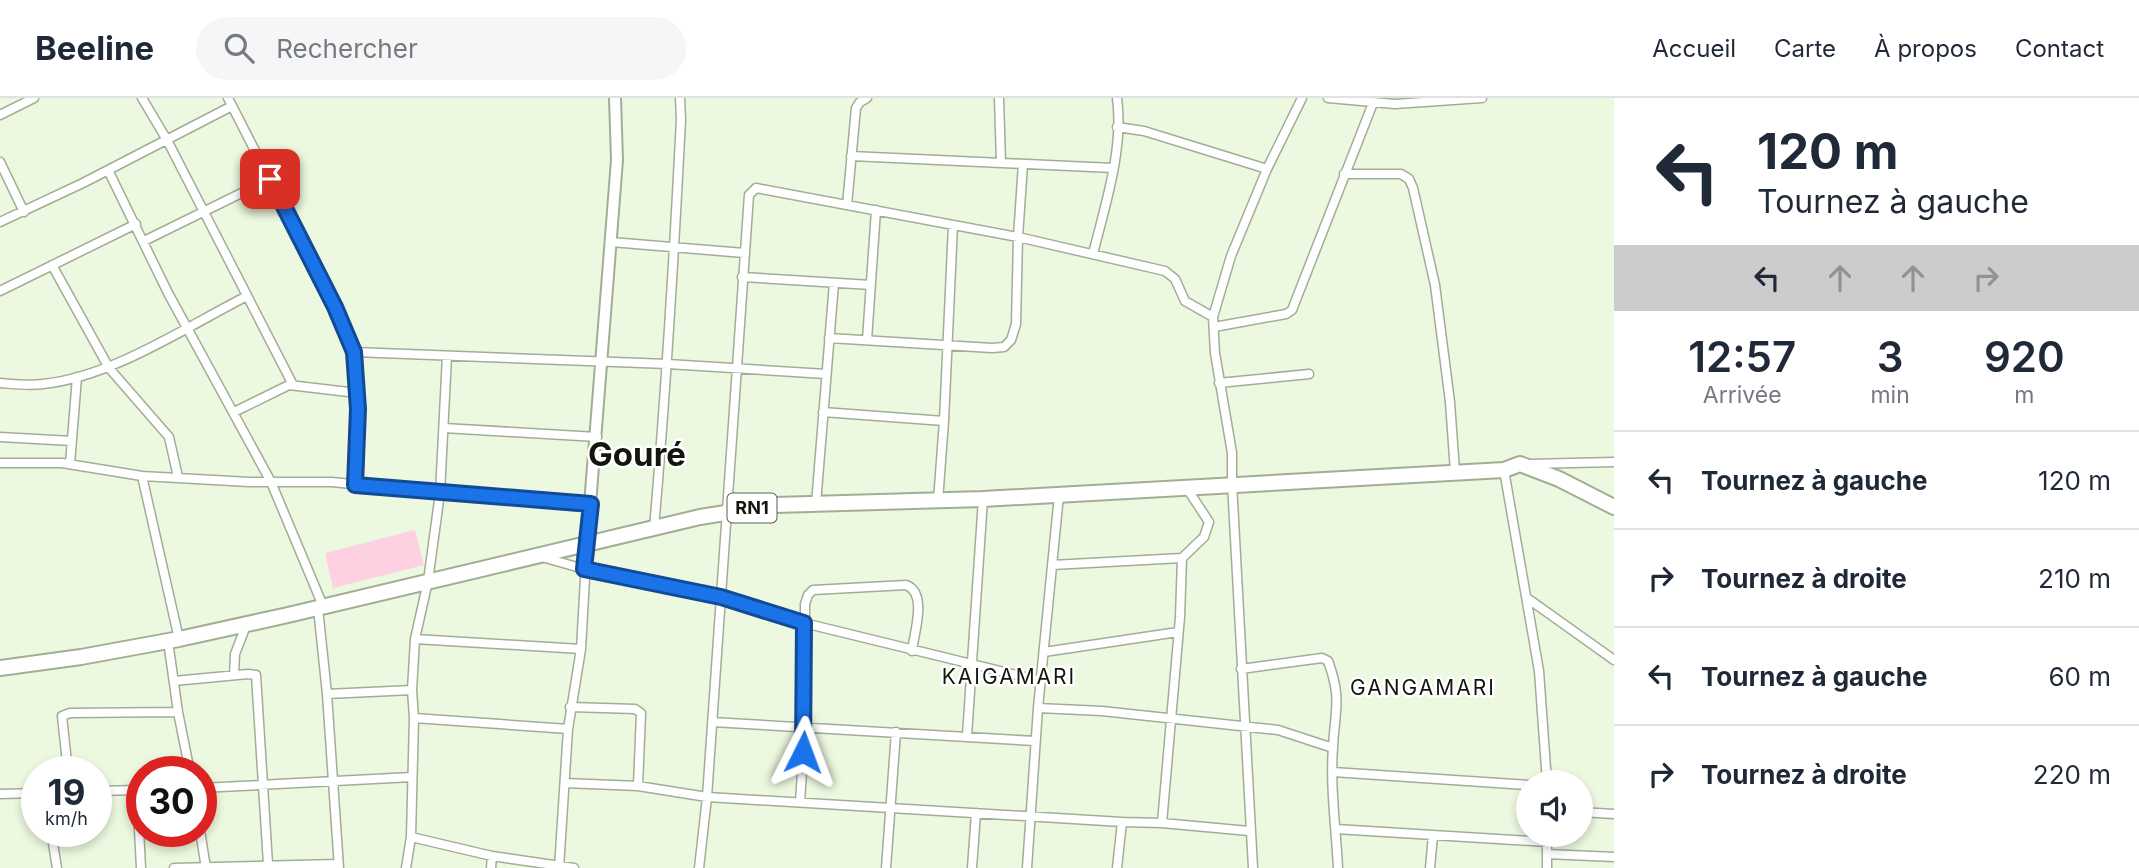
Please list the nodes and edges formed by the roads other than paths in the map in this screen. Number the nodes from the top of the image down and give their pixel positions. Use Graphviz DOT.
graph roads {
  1 [pos="34,98"];
  2 [pos="142,98"];
  3 [pos="615,98"];
  4 [pos="680,98"];
  5 [pos="867,98"];
  6 [pos="999,98"];
  7 [pos="1116,98"];
  8 [pos="1302,98"];
  9 [pos="1328,98"];
  10 [pos="1482,98"];
  11 [pos="230,102"];
  12 [pos="1373,103"];
  13 [pos="0,115"];
  14 [pos="1117,127"];
  15 [pos="167,140"];
  16 [pos="851,156"];
  17 [pos="0,162"];
  18 [pos="1001,163"];
  19 [pos="1023,164"];
  20 [pos="1113,168"];
  21 [pos="1267,169"];
  22 [pos="108,170"];
  23 [pos="1344,174"];
  24 [pos="270,179"];
  25 [pos="847,205"];
  26 [pos="876,211"];
  27 [pos="24,212"];
  28 [pos="203,212"];
  29 [pos="0,222"];
  30 [pos="136,224"];
  31 [pos="953,225"];
  32 [pos="1018,237"];
  33 [pos="145,241"];
  34 [pos="611,242"];
  35 [pos="675,248"];
  36 [pos="744,253"];
  37 [pos="1093,254"];
  38 [pos="52,265"];
  39 [pos="743,277"];
  40 [pos="834,283"];
  41 [pos="871,285"];
  42 [pos="0,291"];
  43 [pos="247,296"];
  44 [pos="1213,322"];
  45 [pos="187,327"];
  46 [pos="829,338"];
  47 [pos="867,340"];
  48 [pos="947,345"];
  49 [pos="354,352"];
  50 [pos="447,356"];
  51 [pos="602,363"];
  52 [pos="668,364"];
  53 [pos="109,368"];
  54 [pos="736,369"];
  55 [pos="826,374"];
  56 [pos="1309,374"];
  57 [pos="77,377"];
  58 [pos="0,383"];
  59 [pos="1220,383"];
  60 [pos="293,384"];
  61 [pos="357,393"];
  62 [pos="234,412"];
  63 [pos="823,412"];
  64 [pos="944,421"];
  65 [pos="444,428"];
  66 [pos="0,437"];
  67 [pos="597,437"];
  68 [pos="72,441"];
  69 [pos="1614,462"];
  70 [pos="0,463"];
  71 [pos="70,464"];
  72 [pos="1520,464"];
  73 [pos="1504,470"];
  74 [pos="1455,472"];
  75 [pos="142,475"];
  76 [pos="178,477"];
  77 [pos="271,482"];
  78 [pos="1231,484"];
  79 [pos="355,485"];
  80 [pos="1185,486"];
  81 [pos="440,493"];
  82 [pos="1059,495"];
  83 [pos="984,499"];
  84 [pos="938,501"];
  85 [pos="591,504"];
  86 [pos="816,504"];
  87 [pos="1614,508"];
  88 [pos="726,512"];
  89 [pos="654,528"];
  90 [pos="587,543"];
  91 [pos="536,555"];
  92 [pos="1182,558"];
  93 [pos="1052,565"];
  94 [pos="584,569"];
  95 [pos="428,581"];
  96 [pos="721,597"];
  97 [pos="1527,598"];
  98 [pos="320,607"];
  99 [pos="247,623"];
  100 [pos="804,623"];
  101 [pos="1178,632"];
  102 [pos="415,639"];
  103 [pos="174,640"];
  104 [pos="580,649"];
  105 [pos="912,651"];
  106 [pos="1044,652"];
  107 [pos="1614,660"];
  108 [pos="972,666"];
  109 [pos="0,668"];
  110 [pos="1241,670"];
  111 [pos="234,675"];
  112 [pos="174,681"];
  113 [pos="1041,681"];
  114 [pos="412,690"];
  115 [pos="327,694"];
  116 [pos="570,707"];
  117 [pos="1038,708"];
  118 [pos="178,712"];
  119 [pos="414,718"];
  120 [pos="1170,719"];
  121 [pos="712,722"];
  122 [pos="805,727"];
  123 [pos="1244,728"];
  124 [pos="568,729"];
  125 [pos="895,732"];
  126 [pos="967,736"];
  127 [pos="1035,741"];
  128 [pos="1332,748"];
  129 [pos="66,756"];
  130 [pos="187,756"];
  131 [pos="1546,770"];
  132 [pos="1333,772"];
  133 [pos="412,777"];
  134 [pos="332,783"];
  135 [pos="565,783"];
  136 [pos="1516,784"];
  137 [pos="264,785"];
  138 [pos="638,786"];
  139 [pos="217,787"];
  140 [pos="21,793"];
  141 [pos="0,794"];
  142 [pos="707,797"];
  143 [pos="800,802"];
  144 [pos="891,808"];
  145 [pos="976,813"];
  146 [pos="1593,813"];
  147 [pos="1614,814"];
  148 [pos="1030,817"];
  149 [pos="1122,822"];
  150 [pos="1162,823"];
  151 [pos="1336,829"];
  152 [pos="1250,831"];
  153 [pos="1433,835"];
  154 [pos="411,837"];
  155 [pos="1516,838"];
  156 [pos="54,847"];
  157 [pos="140,847"];
  158 [pos="203,847"];
  159 [pos="1547,847"];
  160 [pos="1547,854"];
  161 [pos="492,856"];
  162 [pos="1614,858"];
  163 [pos="268,864"];
  164 [pos="282,866"];
  165 [pos="339,866"];
  166 [pos="206,867"];
  167 [pos="57,868"];
  168 [pos="141,868"];
  169 [pos="174,868"];
  170 [pos="406,868"];
  171 [pos="491,868"];
  172 [pos="559,868"];
  173 [pos="574,868"];
  174 [pos="699,868"];
  175 [pos="886,868"];
  176 [pos="972,868"];
  177 [pos="1027,868"];
  178 [pos="1117,868"];
  179 [pos="1253,868"];
  180 [pos="1338,868"];
  181 [pos="1430,868"];
  182 [pos="1547,868"];
  1 -- 13 [label="street"];
  2 -- 15 [label="street"];
  3 -- 34 [label="main road"];
  4 -- 35 [label="street"];
  5 -- 16 [label="street"];
  6 -- 18 [label="street"];
  7 -- 14 [label="street"];
  8 -- 21 [label="street"];
  9 -- 12 [label="street"];
  10 -- 12 [label="street"];
  11 -- 15 [label="street"];
  11 -- 24 [label="street"];
  12 -- 23 [label="street"];
  14 -- 20 [label="street"];
  14 -- 21 [label="street"];
  15 -- 22 [label="street"];
  15 -- 28 [label="street"];
  16 -- 18 [label="street"];
  16 -- 25 [label="street"];
  17 -- 27 [label="street"];
  18 -- 19 [label="street"];
  19 -- 20 [label="street"];
  19 -- 32 [label="street"];
  20 -- 37 [label="street"];
  21 -- 44 [label="street"];
  22 -- 27 [label="street"];
  22 -- 30 [label="street"];
  23 -- 44 [label="street"];
  23 -- 74 [label="street"];
  24 -- 28 [label="street"];
  24 -- 49 [label="street"];
  25 -- 26 [label="street"];
  25 -- 36 [label="street"];
  26 -- 31 [label="street"];
  26 -- 41 [label="street"];
  27 -- 29 [label="street"];
  28 -- 33 [label="street"];
  28 -- 43 [label="street"];
  30 -- 33 [label="street"];
  30 -- 38 [label="street"];
  31 -- 32 [label="street"];
  31 -- 48 [label="street"];
  32 -- 37 [label="street"];
  32 -- 48 [label="street"];
  33 -- 45 [label="street"];
  34 -- 35 [label="street"];
  34 -- 51 [label="main road"];
  35 -- 36 [label="street"];
  35 -- 52 [label="street"];
  36 -- 39 [label="street"];
  37 -- 44 [label="street"];
  38 -- 42 [label="street"];
  38 -- 53 [label="street"];
  39 -- 40 [label="street"];
  39 -- 54 [label="street"];
  40 -- 41 [label="street"];
  40 -- 46 [label="street"];
  41 -- 47 [label="street"];
  43 -- 45 [label="street"];
  43 -- 60 [label="street"];
  44 -- 59 [label="street"];
  45 -- 53 [label="street"];
  45 -- 62 [label="street"];
  46 -- 47 [label="street"];
  46 -- 55 [label="street"];
  47 -- 48 [label="street"];
  48 -- 64 [label="street"];
  49 -- 50 [label="street"];
  49 -- 61 [label="street"];
  50 -- 51 [label="street"];
  50 -- 65 [label="street"];
  51 -- 52 [label="street"];
  51 -- 67 [label="main road"];
  52 -- 54 [label="street"];
  52 -- 89 [label="street"];
  53 -- 57 [label="street"];
  53 -- 76 [label="street"];
  54 -- 55 [label="street"];
  54 -- 88 [label="street"];
  55 -- 63 [label="street"];
  56 -- 59 [label="street"];
  57 -- 58 [label="street"];
  57 -- 68 [label="street"];
  59 -- 78 [label="street"];
  60 -- 61 [label="street"];
  60 -- 62 [label="street"];
  61 -- 79 [label="street"];
  62 -- 77 [label="street"];
  63 -- 64 [label="street"];
  63 -- 86 [label="street"];
  64 -- 84 [label="street"];
  65 -- 67 [label="street"];
  65 -- 81 [label="street"];
  66 -- 68 [label="street"];
  67 -- 85 [label="main road"];
  68 -- 71 [label="street"];
  69 -- 72 [label="street"];
  70 -- 71 [label="street"];
  71 -- 75 [label="street"];
  72 -- 73 [label="highway, RN1"];
  72 -- 87 [label="highway"];
  73 -- 74 [label="highway, RN1"];
  73 -- 97 [label="street"];
  74 -- 78 [label="highway, RN1"];
  75 -- 76 [label="street"];
  75 -- 103 [label="street"];
  76 -- 77 [label="street"];
  77 -- 79 [label="street"];
  77 -- 98 [label="street"];
  78 -- 80 [label="highway, RN1"];
  78 -- 110 [label="street"];
  79 -- 81 [label="street"];
  80 -- 82 [label="highway, RN1"];
  80 -- 92 [label="street"];
  81 -- 85 [label="street"];
  81 -- 95 [label="street"];
  82 -- 83 [label="highway, RN1"];
  82 -- 93 [label="street"];
  83 -- 84 [label="highway, RN1"];
  83 -- 108 [label="street"];
  84 -- 86 [label="highway, RN1"];
  85 -- 90 [label="main road"];
  86 -- 88 [label="highway, RN1"];
  88 -- 89 [label="highway, RN1"];
  88 -- 96 [label="street"];
  89 -- 90 [label="highway, RN1"];
  90 -- 91 [label="highway, RN1"];
  90 -- 94 [label="street"];
  91 -- 94 [label="street"];
  91 -- 95 [label="highway, RN1"];
  92 -- 93 [label="street"];
  92 -- 101 [label="street"];
  93 -- 106 [label="street"];
  94 -- 96 [label="street"];
  94 -- 104 [label="street"];
  95 -- 98 [label="highway, RN1"];
  95 -- 102 [label="street"];
  96 -- 100 [label="street"];
  96 -- 121 [label="street"];
  97 -- 107 [label="street"];
  97 -- 131 [label="street"];
  98 -- 99 [label="highway, RN1"];
  98 -- 115 [label="street"];
  99 -- 103 [label="highway, RN1"];
  99 -- 111 [label="street"];
  100 -- 105 [label="street"];
  100 -- 105 [label="street"];
  100 -- 122 [label="street"];
  101 -- 106 [label="street"];
  101 -- 120 [label="street"];
  102 -- 104 [label="street"];
  102 -- 114 [label="street"];
  103 -- 109 [label="highway, RN1"];
  103 -- 112 [label="street"];
  104 -- 116 [label="street"];
  105 -- 108 [label="street"];
  106 -- 113 [label="street"];
  108 -- 113 [label="street"];
  108 -- 126 [label="street"];
  110 -- 123 [label="street"];
  110 -- 128 [label="street"];
  111 -- 112 [label="street"];
  111 -- 137 [label="street"];
  112 -- 118 [label="street"];
  113 -- 117 [label="street"];
  114 -- 115 [label="street"];
  114 -- 119 [label="street"];
  115 -- 134 [label="street"];
  116 -- 124 [label="street"];
  116 -- 138 [label="street"];
  117 -- 120 [label="street"];
  117 -- 127 [label="street"];
  118 -- 129 [label="street"];
  118 -- 130 [label="street"];
  119 -- 124 [label="street"];
  119 -- 133 [label="street"];
  120 -- 123 [label="street"];
  120 -- 150 [label="street"];
  121 -- 122 [label="street"];
  121 -- 142 [label="street"];
  122 -- 125 [label="street"];
  122 -- 143 [label="street"];
  123 -- 128 [label="street"];
  123 -- 152 [label="street"];
  124 -- 135 [label="street"];
  125 -- 126 [label="street"];
  125 -- 144 [label="street"];
  126 -- 127 [label="street"];
  127 -- 148 [label="street"];
  128 -- 132 [label="street"];
  132 -- 136 [label="street"];
  132 -- 151 [label="street"];
  133 -- 134 [label="street"];
  133 -- 154 [label="street"];
  134 -- 137 [label="street"];
  134 -- 165 [label="street"];
  135 -- 138 [label="street"];
  135 -- 172 [label="street"];
  137 -- 139 [label="street"];
  137 -- 163 [label="street"];
  138 -- 142 [label="street"];
  140 -- 141 [label="street"];
  142 -- 143 [label="street"];
  142 -- 174 [label="street"];
  143 -- 144 [label="street"];
  144 -- 145 [label="street"];
  144 -- 175 [label="street"];
  145 -- 148 [label="street"];
  145 -- 176 [label="street"];
  146 -- 147 [label="street"];
  148 -- 149 [label="street"];
  148 -- 177 [label="street"];
  149 -- 150 [label="street"];
  149 -- 178 [label="street"];
  150 -- 152 [label="street"];
  151 -- 153 [label="street"];
  151 -- 180 [label="street"];
  152 -- 179 [label="street"];
  153 -- 155 [label="street"];
  153 -- 181 [label="street"];
  154 -- 161 [label="street"];
  154 -- 170 [label="street"];
  156 -- 167 [label="street"];
  157 -- 168 [label="street"];
  158 -- 166 [label="street"];
  159 -- 160 [label="street"];
  160 -- 162 [label="street"];
  160 -- 182 [label="street"];
  161 -- 171 [label="street"];
  161 -- 172 [label="street"];
  163 -- 164 [label="street"];
  163 -- 166 [label="street"];
  164 -- 165 [label="street"];
  166 -- 169 [label="street"];
  172 -- 173 [label="street"];
}
